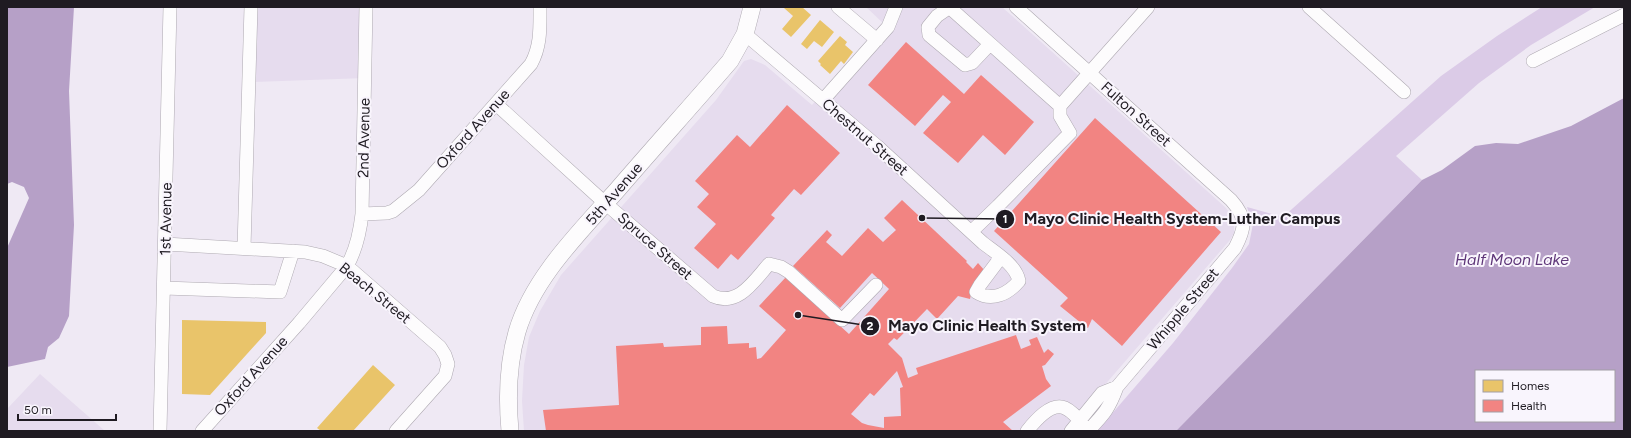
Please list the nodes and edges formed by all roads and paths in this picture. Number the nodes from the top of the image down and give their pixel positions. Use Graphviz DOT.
graph roads {
  1 [pos="170,7"];
  2 [pos="251,7"];
  3 [pos="366,7"];
  4 [pos="540,7"];
  5 [pos="752,7"];
  6 [pos="838,7"];
  7 [pos="896,7"];
  8 [pos="950,7"];
  9 [pos="1016,7"];
  10 [pos="1148,7"];
  11 [pos="1309,7"];
  12 [pos="1624,15"];
  13 [pos="745,34"];
  14 [pos="877,40"];
  15 [pos="990,44"];
  16 [pos="1533,61"];
  17 [pos="1090,72"];
  18 [pos="1404,92"];
  19 [pos="823,100"];
  20 [pos="496,104"];
  21 [pos="1060,106"];
  22 [pos="605,203"];
  23 [pos="362,214"];
  24 [pos="1244,229"];
  25 [pos="971,232"];
  26 [pos="165,244"];
  27 [pos="244,248"];
  28 [pos="294,251"];
  29 [pos="1001,257"];
  30 [pos="347,266"];
  31 [pos="876,285"];
  32 [pos="164,288"];
  33 [pos="1085,427"];
  34 [pos="160,431"];
  35 [pos="202,431"];
  36 [pos="396,431"];
  37 [pos="510,431"];
  38 [pos="1027,431"];
  39 [pos="1071,431"];
  1 -- 26 [label="street, 1st Avenue"];
  2 -- 27 [label="street"];
  3 -- 23 [label="street, 2nd Avenue"];
  4 -- 20 [label="street, Oxford Avenue"];
  5 -- 13 [label="main road, 5th Avenue"];
  6 -- 14 [label="street"];
  7 -- 14 [label="street"];
  8 -- 15 [label="street"];
  8 -- 15 [label="street"];
  9 -- 17 [label="street, Fulton Street"];
  10 -- 17 [label="street"];
  11 -- 18 [label="street"];
  12 -- 16 [label="street"];
  13 -- 19 [label="street, Chestnut Street"];
  13 -- 22 [label="main road, 5th Avenue"];
  14 -- 19 [label="street"];
  15 -- 21 [label="street"];
  17 -- 21 [label="street"];
  17 -- 24 [label="street, Fulton Street"];
  19 -- 25 [label="street, Chestnut Street"];
  20 -- 22 [label="street, Spruce Street"];
  20 -- 23 [label="street, Oxford Avenue"];
  21 -- 25 [label="street"];
  22 -- 31 [label="street, Spruce Street"];
  22 -- 37 [label="main road, 5th Avenue"];
  23 -- 30 [label="street, 2nd Avenue"];
  24 -- 33 [label="street, Whipple Street"];
  25 -- 29 [label="street, Chestnut Street"];
  26 -- 27 [label="street, Beach Street"];
  26 -- 32 [label="street, 1st Avenue"];
  27 -- 28 [label="street, Beach Street"];
  28 -- 30 [label="street, Beach Street"];
  28 -- 32 [label="street"];
  30 -- 35 [label="street, Oxford Avenue"];
  30 -- 36 [label="street, Beach Street"];
  32 -- 34 [label="street, 1st Avenue"];
  33 -- 38 [label="street"];
  33 -- 39 [label="street, Whipple Street"];
}
